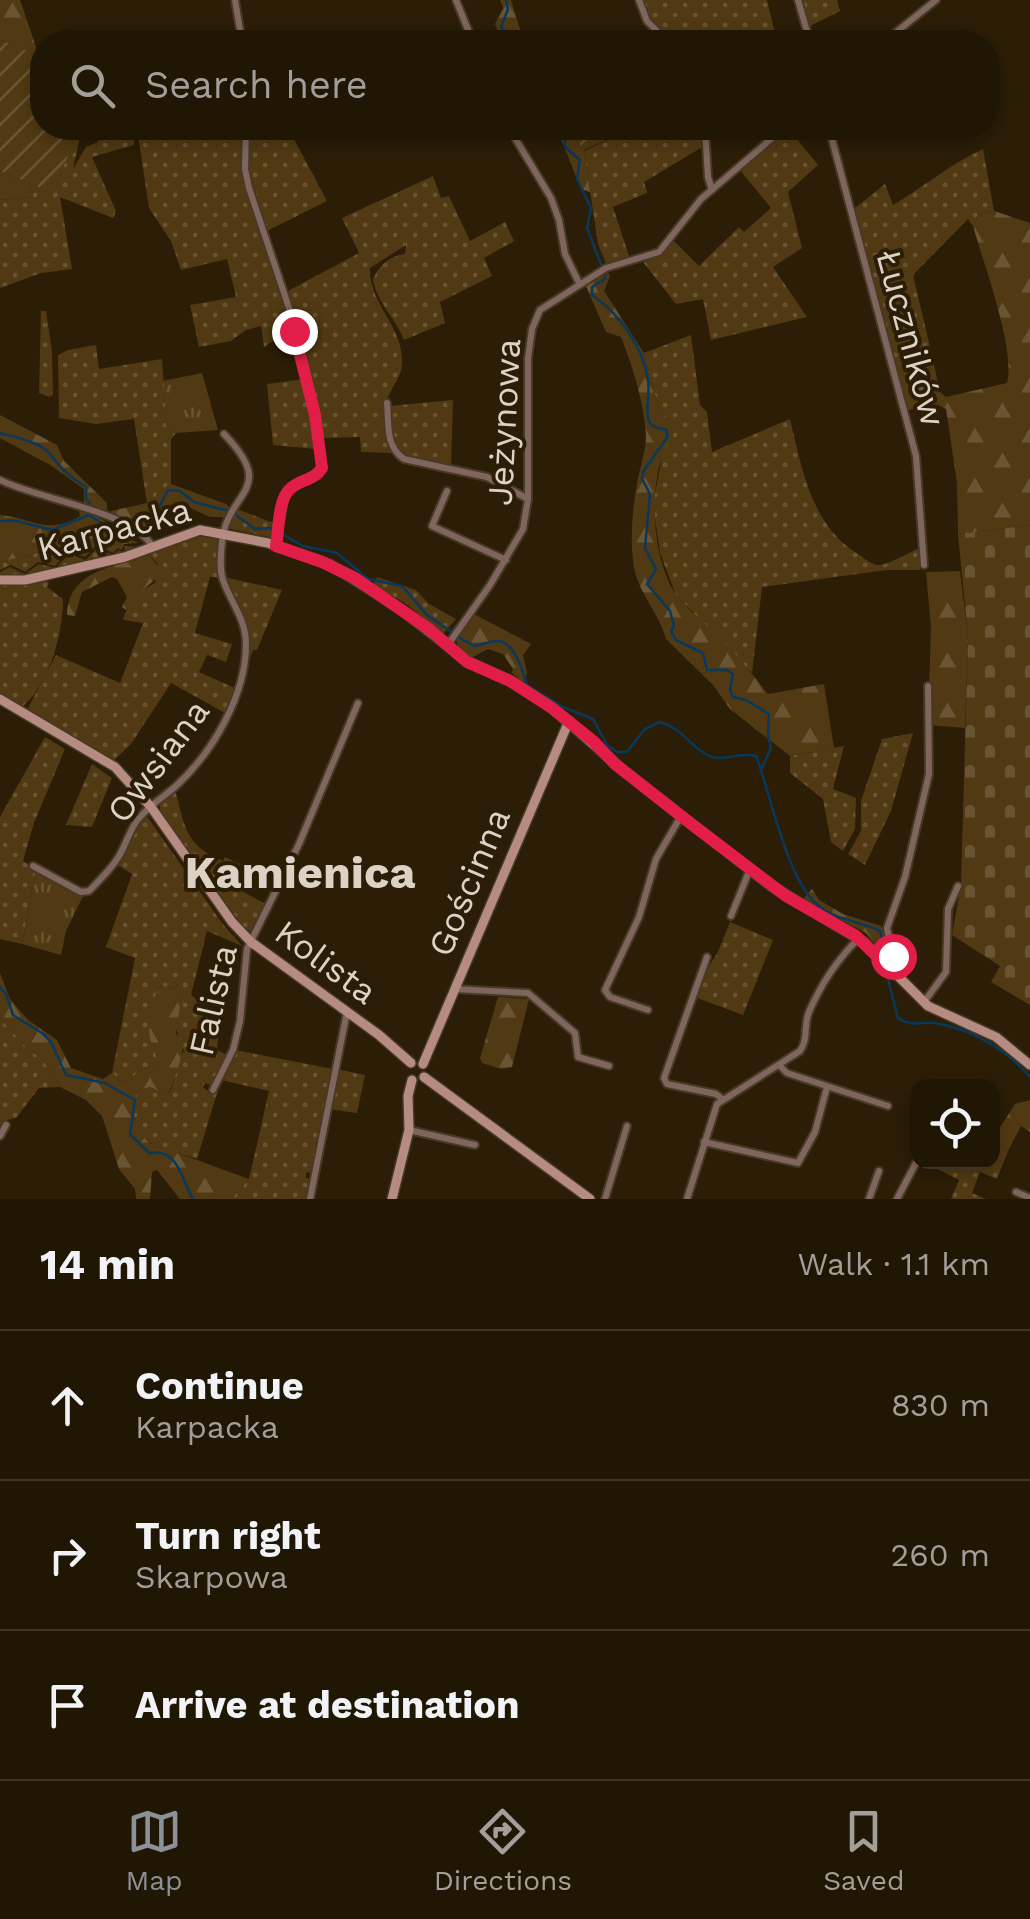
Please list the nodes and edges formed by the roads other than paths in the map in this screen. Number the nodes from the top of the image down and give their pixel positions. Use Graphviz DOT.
graph roads {
  1 [pos="235,0"];
  2 [pos="456,0"];
  3 [pos="638,0"];
  4 [pos="798,0"];
  5 [pos="936,0"];
  6 [pos="240,30"];
  7 [pos="467,30"];
  8 [pos="657,30"];
  9 [pos="807,30"];
  10 [pos="899,30"];
  11 [pos="246,140"];
  12 [pos="516,140"];
  13 [pos="706,140"];
  14 [pos="770,140"];
  15 [pos="833,140"];
  16 [pos="712,190"];
  17 [pos="579,283"];
  18 [pos="387,403"];
  19 [pos="224,434"];
  20 [pos="0,480"];
  21 [pos="447,490"];
  22 [pos="528,499"];
  23 [pos="223,533"];
  24 [pos="276,541"];
  25 [pos="153,546"];
  26 [pos="506,560"];
  27 [pos="924,565"];
  28 [pos="0,580"];
  29 [pos="453,638"];
  30 [pos="928,686"];
  31 [pos="0,699"];
  32 [pos="358,703"];
  33 [pos="568,721"];
  34 [pos="151,806"];
  35 [pos="681,816"];
  36 [pos="32,866"];
  37 [pos="750,869"];
  38 [pos="958,886"];
  39 [pos="731,916"];
  40 [pos="859,938"];
  41 [pos="251,942"];
  42 [pos="707,957"];
  43 [pos="892,971"];
  44 [pos="454,988"];
  45 [pos="924,1002"];
  46 [pos="347,1010"];
  47 [pos="648,1010"];
  48 [pos="411,1064"];
  49 [pos="423,1064"];
  50 [pos="779,1065"];
  51 [pos="1030,1065"];
  52 [pos="609,1066"];
  53 [pos="424,1077"];
  54 [pos="412,1080"];
  55 [pos="827,1088"];
  56 [pos="213,1090"];
  57 [pos="722,1098"];
  58 [pos="888,1106"];
  59 [pos="6,1125"];
  60 [pos="627,1126"];
  61 [pos="409,1130"];
  62 [pos="0,1136"];
  63 [pos="704,1142"];
  64 [pos="475,1145"];
  65 [pos="913,1169"];
  66 [pos="880,1171"];
  67 [pos="1016,1192"];
  68 [pos="1030,1198"];
  69 [pos="310,1199"];
  70 [pos="392,1199"];
  71 [pos="590,1199"];
  72 [pos="605,1199"];
  73 [pos="687,1199"];
  74 [pos="870,1199"];
  75 [pos="898,1199"];
  1 -- 6 [label="street"];
  2 -- 7 [label="street"];
  3 -- 8 [label="street"];
  4 -- 9 [label="street"];
  5 -- 10 [label="street"];
  11 -- 24 [label="street"];
  12 -- 17 [label="street"];
  13 -- 16 [label="street"];
  14 -- 16 [label="street, Jeżynowa"];
  15 -- 27 [label="street, Łuczników"];
  16 -- 17 [label="street, Jeżynowa"];
  17 -- 22 [label="street, Jeżynowa"];
  18 -- 22 [label="street"];
  19 -- 23 [label="street"];
  20 -- 25 [label="street"];
  21 -- 26 [label="street"];
  22 -- 26 [label="street, Jeżynowa"];
  23 -- 24 [label="street, Karpacka"];
  23 -- 25 [label="street, Karpacka"];
  23 -- 34 [label="street, Owsiana"];
  24 -- 29 [label="street, Karpacka"];
  25 -- 28 [label="street, Karpacka"];
  26 -- 29 [label="street, Jeżynowa"];
  29 -- 33 [label="street, Karpacka"];
  30 -- 43 [label="street"];
  31 -- 34 [label="street, Kolista"];
  32 -- 41 [label="street, Falista"];
  33 -- 35 [label="street, Karpacka"];
  33 -- 44 [label="street, Gościnna"];
  34 -- 36 [label="street, Owsiana"];
  34 -- 41 [label="street, Kolista"];
  35 -- 37 [label="street, Karpacka"];
  35 -- 47 [label="street"];
  37 -- 39 [label="street"];
  37 -- 40 [label="street, Karpacka"];
  38 -- 45 [label="street"];
  40 -- 43 [label="street, Karpacka"];
  40 -- 50 [label="street"];
  41 -- 46 [label="street, Kolista"];
  41 -- 56 [label="street, Falista"];
  42 -- 57 [label="street"];
  43 -- 45 [label="street, Karpacka"];
  44 -- 49 [label="street, Gościnna"];
  44 -- 52 [label="street"];
  45 -- 51 [label="street, Karpacka"];
  46 -- 48 [label="street, Kolista"];
  46 -- 69 [label="street"];
  48 -- 49 [label="street"];
  48 -- 54 [label="street"];
  49 -- 53 [label="street"];
  50 -- 55 [label="street"];
  50 -- 57 [label="street"];
  53 -- 54 [label="street"];
  53 -- 71 [label="street"];
  54 -- 61 [label="street"];
  55 -- 58 [label="street"];
  55 -- 63 [label="street"];
  57 -- 63 [label="street"];
  59 -- 62 [label="street"];
  60 -- 72 [label="street"];
  61 -- 64 [label="street"];
  61 -- 70 [label="street"];
  63 -- 73 [label="street"];
  65 -- 75 [label="street"];
  66 -- 74 [label="street"];
  67 -- 68 [label="street"];
}
